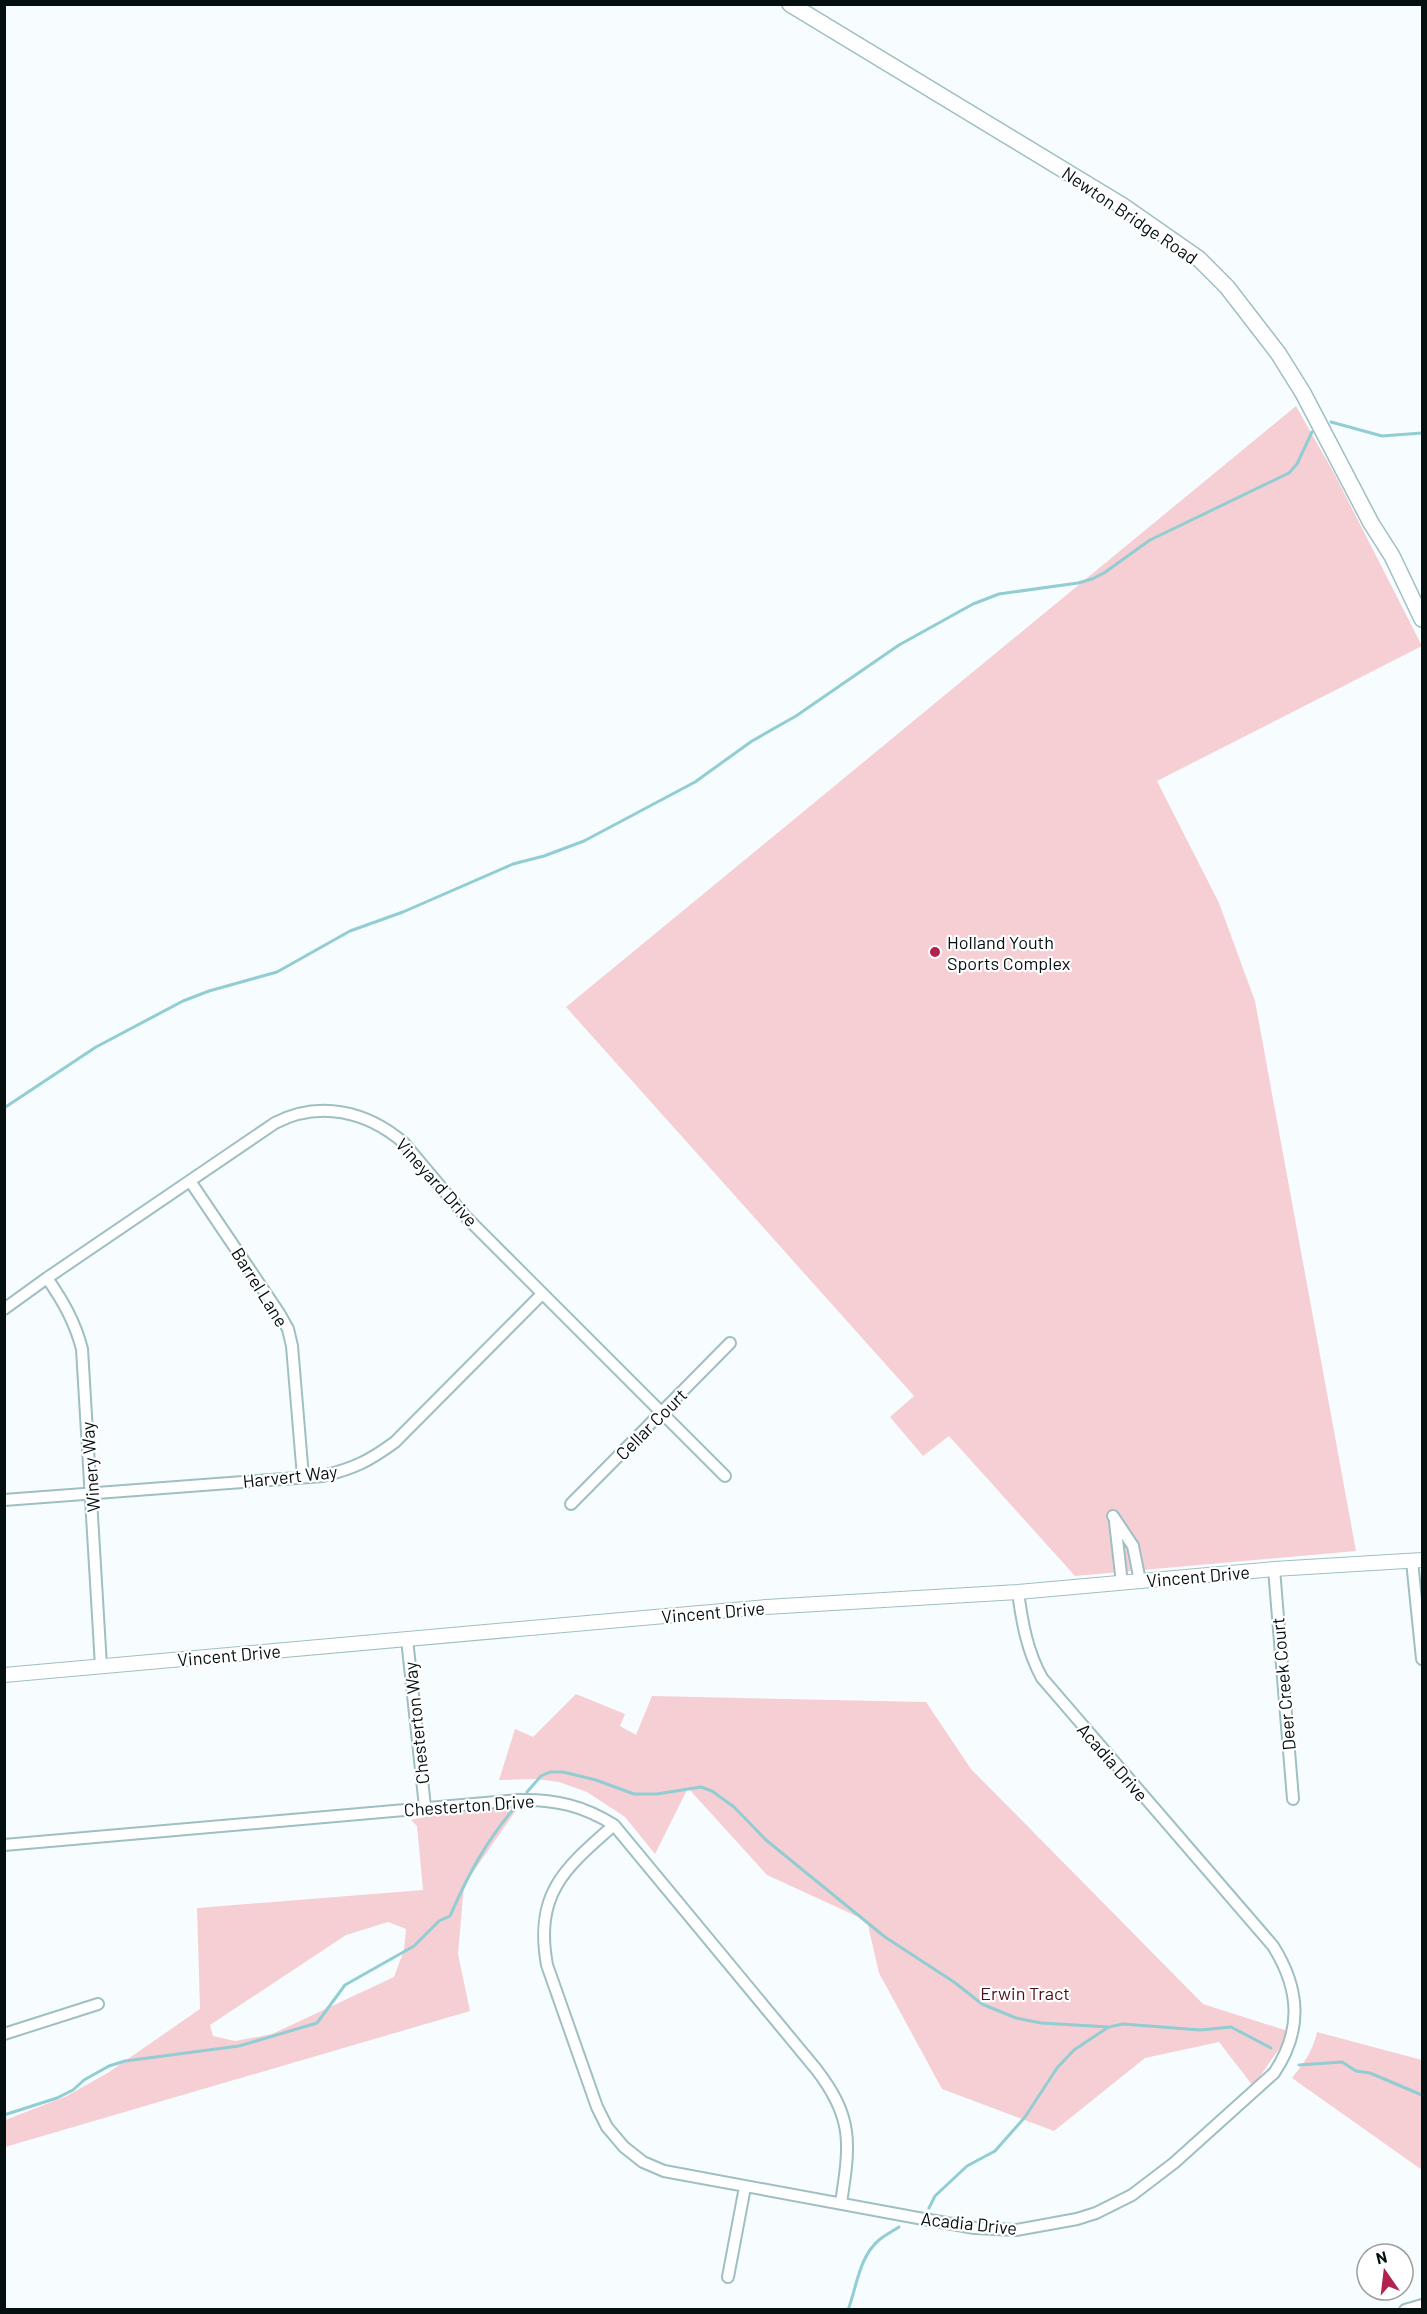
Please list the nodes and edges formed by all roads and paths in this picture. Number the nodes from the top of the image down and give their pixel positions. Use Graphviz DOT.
graph roads {
  1 [pos="790,4"];
  2 [pos="1422,619"];
  3 [pos="190,1180"];
  4 [pos="47,1278"];
  5 [pos="542,1294"];
  6 [pos="4,1309"];
  7 [pos="730,1343"];
  8 [pos="662,1413"];
  9 [pos="724,1476"];
  10 [pos="303,1477"];
  11 [pos="92,1494"];
  12 [pos="4,1500"];
  13 [pos="571,1504"];
  14 [pos="1417,1560"];
  15 [pos="1274,1569"];
  16 [pos="1140,1581"];
  17 [pos="1122,1583"];
  18 [pos="1018,1592"];
  19 [pos="407,1639"];
  20 [pos="1422,1659"];
  21 [pos="101,1666"];
  22 [pos="4,1675"];
  23 [pos="1293,1799"];
  24 [pos="425,1807"];
  25 [pos="614,1825"];
  26 [pos="4,1845"];
  27 [pos="98,2004"];
  28 [pos="4,2034"];
  29 [pos="745,2187"];
  30 [pos="841,2203"];
  31 [pos="728,2277"];
  32 [pos="1422,2306"];
  33 [pos="1406,2310"];
  1 -- 2 [label="main road, Newton Bridge Road"];
  3 -- 4 [label="street, Vineyard Drive"];
  3 -- 5 [label="street, Vineyard Drive"];
  3 -- 10 [label="street, Barrel Lane"];
  4 -- 6 [label="street, Vineyard Drive"];
  4 -- 11 [label="street, Winery Way"];
  5 -- 8 [label="street, Vineyard Drive"];
  5 -- 10 [label="street, Harvert Way"];
  7 -- 8 [label="street, Cellar Court"];
  8 -- 9 [label="street, Vineyard Drive"];
  8 -- 13 [label="street, Cellar Court"];
  10 -- 11 [label="street, Harvert Way"];
  11 -- 12 [label="street, Harvert Way"];
  11 -- 21 [label="street, Winery Way"];
  14 -- 15 [label="street, Vincent Drive"];
  14 -- 20 [label="street"];
  15 -- 16 [label="street, Vincent Drive"];
  15 -- 23 [label="street, Deer Creek Court"];
  16 -- 17 [label="street, Vincent Drive"];
  16 -- 17 [label="street"];
  17 -- 18 [label="street, Vincent Drive"];
  18 -- 19 [label="street, Vincent Drive"];
  18 -- 30 [label="street, Acadia Drive"];
  19 -- 21 [label="street, Vincent Drive"];
  19 -- 24 [label="street, Chesterton Way"];
  21 -- 22 [label="street, Vincent Drive"];
  24 -- 25 [label="street, Chesterton Drive"];
  24 -- 26 [label="street, Chesterton Drive"];
  25 -- 29 [label="street, Acadia Drive"];
  25 -- 30 [label="street, Chesterton Drive"];
  27 -- 28 [label="street"];
  29 -- 30 [label="street, Acadia Drive"];
  29 -- 31 [label="street"];
  32 -- 33 [label="street"];
}
